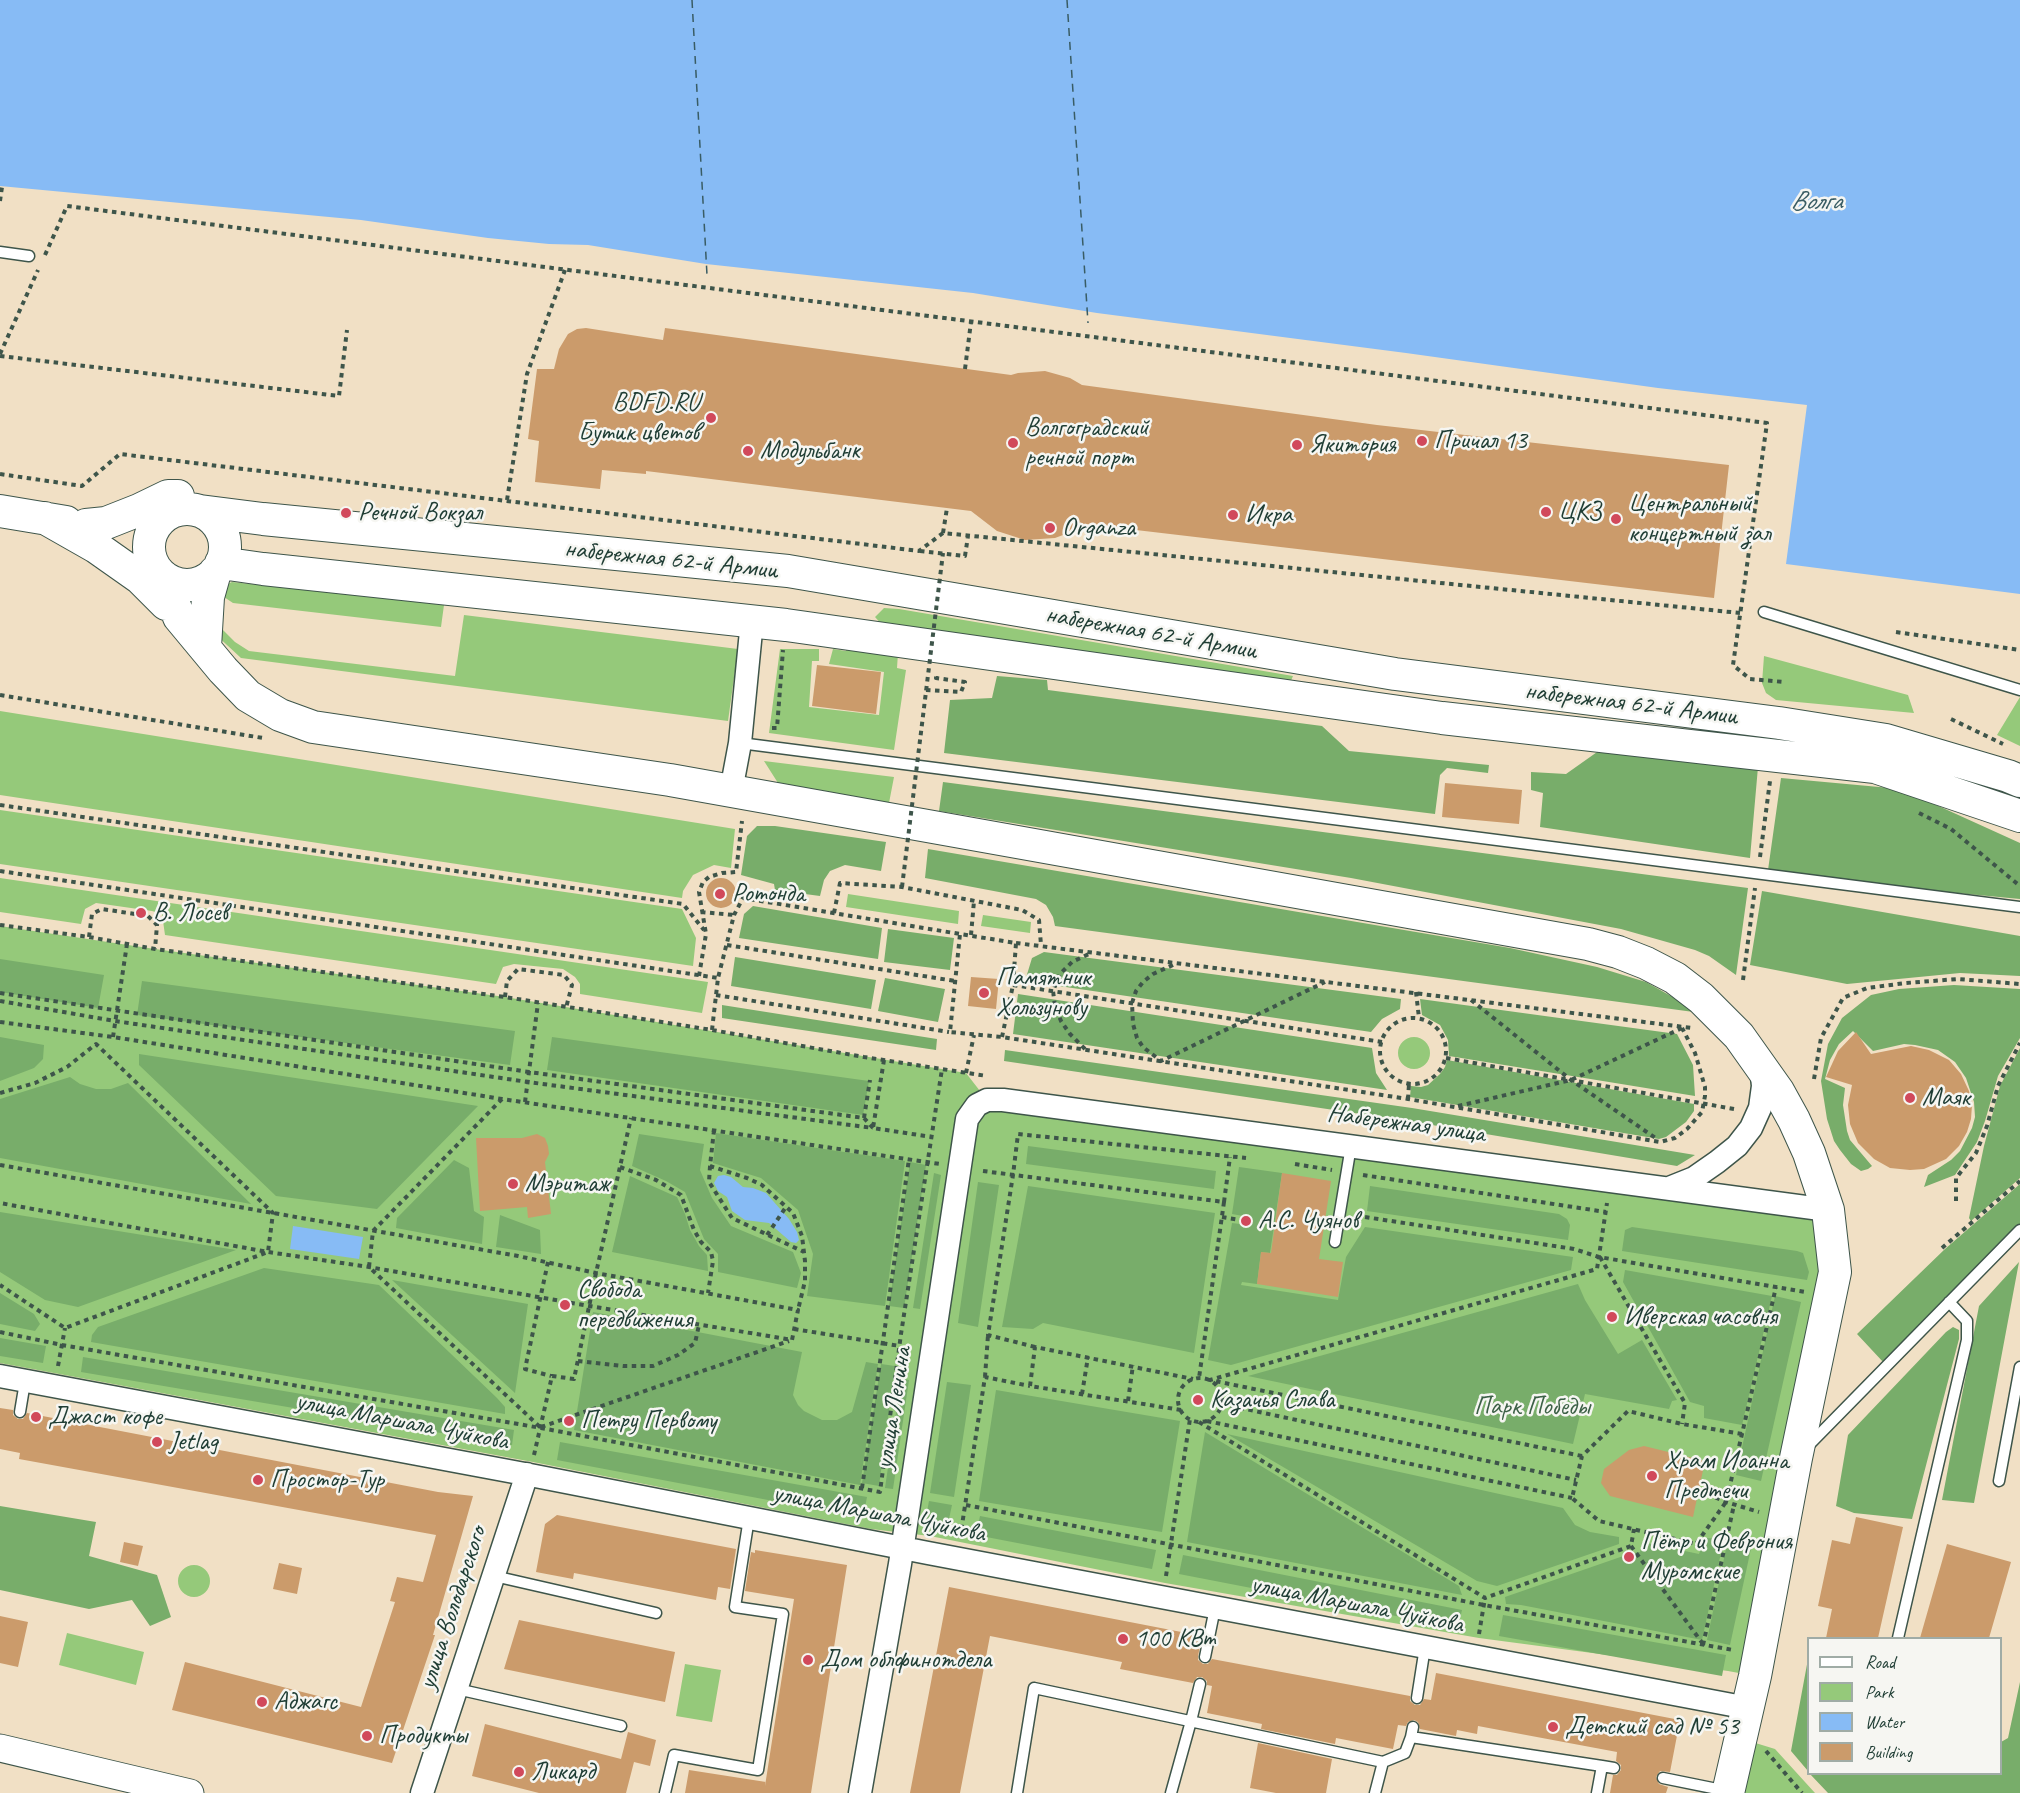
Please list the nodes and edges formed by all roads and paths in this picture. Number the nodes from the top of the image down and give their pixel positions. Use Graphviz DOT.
graph roads {
  1 [pos="2,187"];
  2 [pos="0,201"];
  3 [pos="0,252"];
  4 [pos="28,256"];
  5 [pos="43,259"];
  6 [pos="39,270"];
  7 [pos="565,270"];
  8 [pos="972,322"];
  9 [pos="347,330"];
  10 [pos="0,355"];
  11 [pos="965,369"];
  12 [pos="0,474"];
  13 [pos="507,501"];
  14 [pos="947,508"];
  15 [pos="0,511"];
  16 [pos="200,511"];
  17 [pos="45,518"];
  18 [pos="161,519"];
  19 [pos="269,520"];
  20 [pos="96,524"];
  21 [pos="943,533"];
  22 [pos="968,536"];
  23 [pos="919,550"];
  24 [pos="943,554"];
  25 [pos="158,568"];
  26 [pos="218,568"];
  27 [pos="1764,612"];
  28 [pos="1740,614"];
  29 [pos="179,617"];
  30 [pos="752,621"];
  31 [pos="214,659"];
  32 [pos="936,678"];
  33 [pos="1784,682"];
  34 [pos="926,690"];
  35 [pos="2020,690"];
  36 [pos="1951,719"];
  37 [pos="740,743"];
  38 [pos="2010,748"];
  39 [pos="1774,755"];
  40 [pos="2020,782"];
  41 [pos="730,791"];
  42 [pos="0,805"];
  43 [pos="1913,810"];
  44 [pos="2020,816"];
  45 [pos="0,871"];
  46 [pos="736,872"];
  47 [pos="1757,873"];
  48 [pos="2020,886"];
  49 [pos="902,887"];
  50 [pos="974,901"];
  51 [pos="2020,907"];
  52 [pos="701,912"];
  53 [pos="834,913"];
  54 [pos="734,915"];
  55 [pos="0,925"];
  56 [pos="706,934"];
  57 [pos="960,934"];
  58 [pos="971,935"];
  59 [pos="89,937"];
  60 [pos="1016,943"];
  61 [pos="127,944"];
  62 [pos="727,945"];
  63 [pos="1041,945"];
  64 [pos="155,949"];
  65 [pos="1093,952"];
  66 [pos="1174,964"];
  67 [pos="699,976"];
  68 [pos="718,978"];
  69 [pos="1743,980"];
  70 [pos="955,981"];
  71 [pos="1325,982"];
  72 [pos="2020,984"];
  73 [pos="1013,985"];
  74 [pos="1053,991"];
  75 [pos="1416,992"];
  76 [pos="0,993"];
  77 [pos="716,995"];
  78 [pos="505,998"];
  79 [pos="1471,1000"];
  80 [pos="0,1001"];
  81 [pos="538,1003"];
  82 [pos="1132,1003"];
  83 [pos="566,1008"];
  84 [pos="116,1012"];
  85 [pos="1419,1018"];
  86 [pos="115,1021"];
  87 [pos="1245,1021"];
  88 [pos="0,1022"];
  89 [pos="1682,1028"];
  90 [pos="712,1030"];
  91 [pos="950,1032"];
  92 [pos="98,1035"];
  93 [pos="974,1035"];
  94 [pos="113,1037"];
  95 [pos="1002,1037"];
  96 [pos="1382,1042"];
  97 [pos="96,1044"];
  98 [pos="2020,1044"];
  99 [pos="1085,1050"];
  100 [pos="1446,1058"];
  101 [pos="884,1060"];
  102 [pos="1161,1061"];
  103 [pos="1761,1066"];
  104 [pos="942,1069"];
  105 [pos="529,1072"];
  106 [pos="966,1072"];
  107 [pos="990,1076"];
  108 [pos="1814,1079"];
  109 [pos="870,1080"];
  110 [pos="1571,1080"];
  111 [pos="528,1082"];
  112 [pos="1409,1084"];
  113 [pos="0,1093"];
  114 [pos="502,1099"];
  115 [pos="1408,1099"];
  116 [pos="525,1102"];
  117 [pos="1703,1103"];
  118 [pos="977,1105"];
  119 [pos="1455,1107"];
  120 [pos="1739,1110"];
  121 [pos="631,1118"];
  122 [pos="864,1118"];
  123 [pos="873,1128"];
  124 [pos="714,1130"];
  125 [pos="932,1137"];
  126 [pos="1660,1142"];
  127 [pos="1351,1146"];
  128 [pos="1230,1157"];
  129 [pos="1248,1158"];
  130 [pos="909,1159"];
  131 [pos="928,1162"];
  132 [pos="1291,1164"];
  133 [pos="0,1165"];
  134 [pos="710,1166"];
  135 [pos="620,1167"];
  136 [pos="1347,1172"];
  137 [pos="1013,1175"];
  138 [pos="2020,1181"];
  139 [pos="1669,1188"];
  140 [pos="1956,1201"];
  141 [pos="1224,1202"];
  142 [pos="0,1203"];
  143 [pos="786,1207"];
  144 [pos="1828,1209"];
  145 [pos="273,1213"];
  146 [pos="1222,1217"];
  147 [pos="1365,1217"];
  148 [pos="1246,1221"];
  149 [pos="2020,1230"];
  150 [pos="373,1231"];
  151 [pos="767,1235"];
  152 [pos="1335,1242"];
  153 [pos="1942,1248"];
  154 [pos="268,1252"];
  155 [pos="804,1252"];
  156 [pos="1599,1257"];
  157 [pos="548,1262"];
  158 [pos="369,1267"];
  159 [pos="596,1272"];
  160 [pos="0,1285"];
  161 [pos="1776,1287"];
  162 [pos="708,1293"];
  163 [pos="1814,1294"];
  164 [pos="540,1297"];
  165 [pos="1949,1302"];
  166 [pos="589,1306"];
  167 [pos="798,1310"];
  168 [pos="699,1325"];
  169 [pos="65,1328"];
  170 [pos="794,1329"];
  171 [pos="0,1332"];
  172 [pos="988,1335"];
  173 [pos="792,1340"];
  174 [pos="882,1343"];
  175 [pos="62,1345"];
  176 [pos="900,1346"];
  177 [pos="1035,1347"];
  178 [pos="1088,1358"];
  179 [pos="578,1361"];
  180 [pos="1133,1365"];
  181 [pos="2020,1367"];
  182 [pos="57,1374"];
  183 [pos="0,1376"];
  184 [pos="552,1376"];
  185 [pos="985,1377"];
  186 [pos="1196,1378"];
  187 [pos="1210,1380"];
  188 [pos="25,1382"];
  189 [pos="1030,1386"];
  190 [pos="1082,1394"];
  191 [pos="1128,1401"];
  192 [pos="1222,1404"];
  193 [pos="1181,1410"];
  194 [pos="20,1412"];
  195 [pos="1190,1419"];
  196 [pos="1207,1421"];
  197 [pos="1198,1422"];
  198 [pos="1682,1424"];
  199 [pos="541,1428"];
  200 [pos="1742,1434"];
  201 [pos="1582,1456"];
  202 [pos="1796,1458"];
  203 [pos="530,1468"];
  204 [pos="1576,1480"];
  205 [pos="1999,1481"];
  206 [pos="862,1488"];
  207 [pos="1699,1490"];
  208 [pos="1572,1498"];
  209 [pos="1726,1502"];
  210 [pos="1734,1504"];
  211 [pos="966,1505"];
  212 [pos="1763,1514"];
  213 [pos="749,1518"];
  214 [pos="1634,1529"];
  215 [pos="959,1542"];
  216 [pos="1171,1545"];
  217 [pos="1631,1546"];
  218 [pos="901,1548"];
  219 [pos="494,1576"];
  220 [pos="1165,1583"];
  221 [pos="1485,1598"];
  222 [pos="1484,1605"];
  223 [pos="1215,1608"];
  224 [pos="656,1613"];
  225 [pos="1898,1637"];
  226 [pos="1479,1638"];
  227 [pos="1703,1645"];
  228 [pos="1425,1647"];
  229 [pos="1732,1650"];
  230 [pos="1205,1657"];
  231 [pos="1200,1684"];
  232 [pos="457,1689"];
  233 [pos="1417,1698"];
  234 [pos="1748,1708"];
  235 [pos="1191,1722"];
  236 [pos="621,1726"];
  237 [pos="0,1748"];
  238 [pos="1766,1751"];
  239 [pos="1383,1762"];
  240 [pos="1602,1766"];
  241 [pos="1614,1768"];
  242 [pos="1663,1778"];
  243 [pos="1728,1792"];
  244 [pos="190,1793"];
  245 [pos="422,1793"];
  246 [pos="665,1793"];
  247 [pos="860,1793"];
  248 [pos="1017,1793"];
  249 [pos="1171,1793"];
  250 [pos="1375,1793"];
  251 [pos="1596,1793"];
  252 [pos="1802,1793"];
  1 -- 2 [label="path"];
  3 -- 4 [label="lane"];
  5 -- 7 [label="path"];
  6 -- 10 [label="path"];
  7 -- 8 [label="path"];
  7 -- 13 [label="path"];
  8 -- 11 [label="path"];
  8 -- 28 [label="path"];
  9 -- 10 [label="path"];
  12 -- 13 [label="path"];
  13 -- 23 [label="path"];
  14 -- 21 [label="path"];
  15 -- 17 [label="main road"];
  16 -- 18 [label="main road"];
  16 -- 19 [label="main road, набережная 62-й Армии"];
  16 -- 26 [label="main road"];
  17 -- 20 [label="main road"];
  17 -- 29 [label="main road"];
  18 -- 20 [label="main road"];
  18 -- 25 [label="main road"];
  19 -- 20 [label="main road"];
  19 -- 40 [label="main road, набережная 62-й Армии"];
  20 -- 25 [label="main road"];
  21 -- 22 [label="path"];
  21 -- 23 [label="path"];
  22 -- 24 [label="path"];
  22 -- 28 [label="path"];
  23 -- 24 [label="path"];
  24 -- 34 [label="path, bridge"];
  25 -- 26 [label="main road"];
  25 -- 29 [label="main road"];
  26 -- 30 [label="main road, набережная 62-й Армии"];
  26 -- 31 [label="main road"];
  27 -- 35 [label="lane"];
  28 -- 33 [label="path"];
  29 -- 31 [label="main road"];
  30 -- 37 [label="street"];
  30 -- 39 [label="main road, набережная 62-й Армии"];
  31 -- 41 [label="main road"];
  32 -- 34 [label="path"];
  34 -- 49 [label="path, bridge"];
  36 -- 38 [label="path"];
  37 -- 41 [label="street"];
  37 -- 47 [label="lane"];
  39 -- 44 [label="main road, набережная 62-й Армии"];
  39 -- 47 [label="path"];
  41 -- 103 [label="main road"];
  42 -- 56 [label="path"];
  43 -- 48 [label="path"];
  45 -- 67 [label="path"];
  46 -- 52 [label="path"];
  47 -- 51 [label="lane"];
  47 -- 69 [label="path"];
  49 -- 50 [label="path"];
  49 -- 53 [label="path"];
  50 -- 58 [label="path"];
  50 -- 63 [label="path"];
  52 -- 54 [label="path"];
  52 -- 56 [label="path"];
  53 -- 54 [label="path"];
  53 -- 57 [label="path"];
  54 -- 62 [label="path"];
  55 -- 59 [label="path"];
  56 -- 67 [label="path"];
  57 -- 58 [label="path"];
  57 -- 70 [label="path"];
  58 -- 60 [label="path"];
  59 -- 61 [label="path"];
  59 -- 64 [label="path"];
  60 -- 63 [label="path"];
  60 -- 73 [label="path"];
  61 -- 64 [label="path"];
  61 -- 84 [label="path"];
  62 -- 68 [label="path"];
  62 -- 70 [label="path"];
  63 -- 65 [label="path"];
  64 -- 78 [label="path"];
  65 -- 66 [label="path"];
  65 -- 74 [label="path"];
  66 -- 71 [label="path"];
  66 -- 82 [label="path"];
  67 -- 68 [label="path"];
  68 -- 77 [label="path"];
  70 -- 91 [label="path"];
  71 -- 75 [label="path"];
  71 -- 87 [label="path"];
  72 -- 108 [label="path"];
  73 -- 74 [label="path"];
  73 -- 95 [label="path"];
  74 -- 82 [label="path"];
  74 -- 99 [label="path"];
  75 -- 79 [label="path"];
  75 -- 85 [label="path"];
  76 -- 84 [label="path"];
  77 -- 90 [label="path"];
  77 -- 91 [label="path"];
  78 -- 81 [label="path"];
  78 -- 83 [label="path"];
  79 -- 89 [label="path"];
  79 -- 110 [label="path"];
  80 -- 86 [label="path"];
  81 -- 83 [label="path"];
  81 -- 105 [label="path"];
  82 -- 87 [label="path"];
  82 -- 102 [label="path"];
  83 -- 90 [label="path"];
  84 -- 86 [label="path"];
  84 -- 105 [label="path"];
  85 -- 96 [label="path"];
  85 -- 100 [label="path"];
  86 -- 94 [label="path"];
  86 -- 111 [label="path"];
  87 -- 96 [label="path"];
  87 -- 102 [label="path"];
  88 -- 92 [label="path"];
  89 -- 110 [label="path"];
  89 -- 117 [label="path"];
  90 -- 101 [label="path"];
  91 -- 93 [label="path"];
  92 -- 94 [label="path"];
  92 -- 97 [label="path"];
  93 -- 95 [label="path"];
  93 -- 106 [label="path"];
  94 -- 114 [label="path"];
  95 -- 99 [label="path"];
  96 -- 112 [label="path"];
  97 -- 113 [label="path"];
  97 -- 145 [label="path"];
  98 -- 140 [label="path"];
  99 -- 102 [label="path"];
  100 -- 110 [label="path"];
  100 -- 112 [label="path"];
  101 -- 104 [label="path"];
  101 -- 123 [label="path"];
  102 -- 115 [label="path"];
  103 -- 139 [label="street"];
  103 -- 144 [label="main road"];
  104 -- 106 [label="path"];
  104 -- 125 [label="path"];
  105 -- 111 [label="path"];
  105 -- 122 [label="path"];
  106 -- 107 [label="path"];
  109 -- 122 [label="path"];
  110 -- 117 [label="path"];
  110 -- 119 [label="path"];
  110 -- 126 [label="path"];
  111 -- 116 [label="path"];
  111 -- 123 [label="path"];
  112 -- 115 [label="path"];
  114 -- 116 [label="path"];
  114 -- 150 [label="path"];
  115 -- 119 [label="path"];
  116 -- 121 [label="path"];
  117 -- 120 [label="path"];
  117 -- 126 [label="path"];
  118 -- 127 [label="street, Набережная улица"];
  118 -- 218 [label="street, улица Ленина"];
  119 -- 126 [label="path"];
  121 -- 124 [label="path"];
  121 -- 135 [label="path"];
  122 -- 123 [label="path"];
  123 -- 125 [label="path"];
  124 -- 130 [label="path"];
  124 -- 134 [label="path"];
  125 -- 131 [label="path"];
  127 -- 136 [label="lane"];
  127 -- 139 [label="street, Набережная улица"];
  128 -- 129 [label="path"];
  128 -- 137 [label="path"];
  128 -- 141 [label="path"];
  130 -- 131 [label="path"];
  130 -- 174 [label="path"];
  131 -- 176 [label="path"];
  132 -- 136 [label="path"];
  133 -- 145 [label="path"];
  134 -- 143 [label="path"];
  134 -- 151 [label="path"];
  135 -- 159 [label="path"];
  135 -- 162 [label="path"];
  136 -- 152 [label="lane"];
  136 -- 156 [label="path"];
  137 -- 141 [label="path"];
  137 -- 172 [label="path"];
  138 -- 153 [label="path"];
  139 -- 144 [label="street, Набережная улица"];
  141 -- 146 [label="path"];
  142 -- 154 [label="path"];
  143 -- 151 [label="path"];
  143 -- 155 [label="path"];
  144 -- 202 [label="main road"];
  145 -- 150 [label="path"];
  145 -- 154 [label="path"];
  146 -- 148 [label="path"];
  146 -- 186 [label="path"];
  147 -- 156 [label="path"];
  149 -- 165 [label="lane"];
  150 -- 157 [label="path"];
  150 -- 158 [label="path"];
  151 -- 155 [label="path"];
  154 -- 158 [label="path"];
  154 -- 169 [label="path"];
  155 -- 167 [label="path"];
  156 -- 161 [label="path"];
  156 -- 187 [label="path"];
  156 -- 198 [label="path"];
  157 -- 159 [label="path"];
  157 -- 164 [label="path"];
  158 -- 164 [label="path"];
  158 -- 199 [label="path"];
  159 -- 162 [label="path"];
  159 -- 166 [label="path"];
  160 -- 169 [label="path"];
  161 -- 163 [label="path"];
  161 -- 200 [label="path"];
  162 -- 167 [label="path"];
  164 -- 166 [label="path"];
  164 -- 184 [label="path"];
  165 -- 202 [label="lane"];
  165 -- 225 [label="lane"];
  166 -- 168 [label="path"];
  166 -- 179 [label="path"];
  167 -- 170 [label="path"];
  168 -- 173 [label="path"];
  168 -- 179 [label="path"];
  169 -- 175 [label="path"];
  170 -- 173 [label="path"];
  170 -- 174 [label="path"];
  171 -- 175 [label="path"];
  172 -- 177 [label="path"];
  172 -- 185 [label="path"];
  173 -- 199 [label="path"];
  174 -- 176 [label="path"];
  174 -- 206 [label="path"];
  175 -- 182 [label="path"];
  175 -- 199 [label="path"];
  176 -- 206 [label="path"];
  177 -- 178 [label="path"];
  177 -- 189 [label="path"];
  178 -- 180 [label="path"];
  178 -- 190 [label="path"];
  179 -- 184 [label="path"];
  180 -- 186 [label="path"];
  180 -- 191 [label="path"];
  181 -- 205 [label="lane"];
  183 -- 188 [label="street, улица Маршала Чуйкова"];
  184 -- 199 [label="path"];
  185 -- 189 [label="path"];
  185 -- 211 [label="path"];
  186 -- 187 [label="path"];
  186 -- 193 [label="path"];
  187 -- 192 [label="path"];
  187 -- 201 [label="path"];
  188 -- 194 [label="lane"];
  188 -- 203 [label="street, улица Маршала Чуйкова"];
  189 -- 190 [label="path"];
  190 -- 191 [label="path"];
  191 -- 193 [label="path"];
  192 -- 196 [label="path"];
  192 -- 204 [label="path"];
  193 -- 195 [label="path"];
  195 -- 197 [label="path"];
  195 -- 216 [label="path"];
  196 -- 197 [label="path"];
  196 -- 208 [label="path"];
  197 -- 221 [label="path"];
  198 -- 200 [label="path"];
  198 -- 201 [label="path"];
  199 -- 203 [label="path"];
  199 -- 206 [label="path"];
  200 -- 209 [label="path"];
  201 -- 204 [label="path"];
  202 -- 234 [label="main road"];
  203 -- 213 [label="street, улица Маршала Чуйкова"];
  203 -- 219 [label="street, улица Володарского"];
  204 -- 208 [label="path"];
  207 -- 209 [label="path"];
  208 -- 214 [label="path"];
  209 -- 210 [label="path"];
  209 -- 214 [label="path"];
  210 -- 212 [label="path"];
  210 -- 227 [label="path"];
  211 -- 215 [label="path"];
  211 -- 216 [label="path"];
  213 -- 218 [label="street, улица Маршала Чуйкова"];
  213 -- 246 [label="lane"];
  214 -- 217 [label="path"];
  216 -- 220 [label="path"];
  216 -- 222 [label="path"];
  217 -- 221 [label="path"];
  217 -- 227 [label="path"];
  218 -- 223 [label="street, улица Маршала Чуйкова"];
  218 -- 247 [label="street, улица Ленина"];
  219 -- 224 [label="lane"];
  219 -- 232 [label="street, улица Володарского"];
  221 -- 222 [label="path"];
  222 -- 226 [label="path"];
  222 -- 227 [label="path"];
  223 -- 228 [label="street, улица Маршала Чуйкова"];
  223 -- 230 [label="lane"];
  227 -- 229 [label="path"];
  228 -- 233 [label="lane"];
  228 -- 234 [label="street, улица Маршала Чуйкова"];
  231 -- 235 [label="lane"];
  232 -- 236 [label="lane"];
  232 -- 245 [label="street, улица Володарского"];
  234 -- 243 [label="main road"];
  235 -- 239 [label="lane"];
  235 -- 248 [label="lane"];
  235 -- 249 [label="lane"];
  237 -- 244 [label="street"];
  238 -- 252 [label="path"];
  239 -- 240 [label="lane"];
  239 -- 250 [label="lane"];
  240 -- 241 [label="lane"];
  240 -- 251 [label="lane"];
  242 -- 243 [label="lane"];
}
